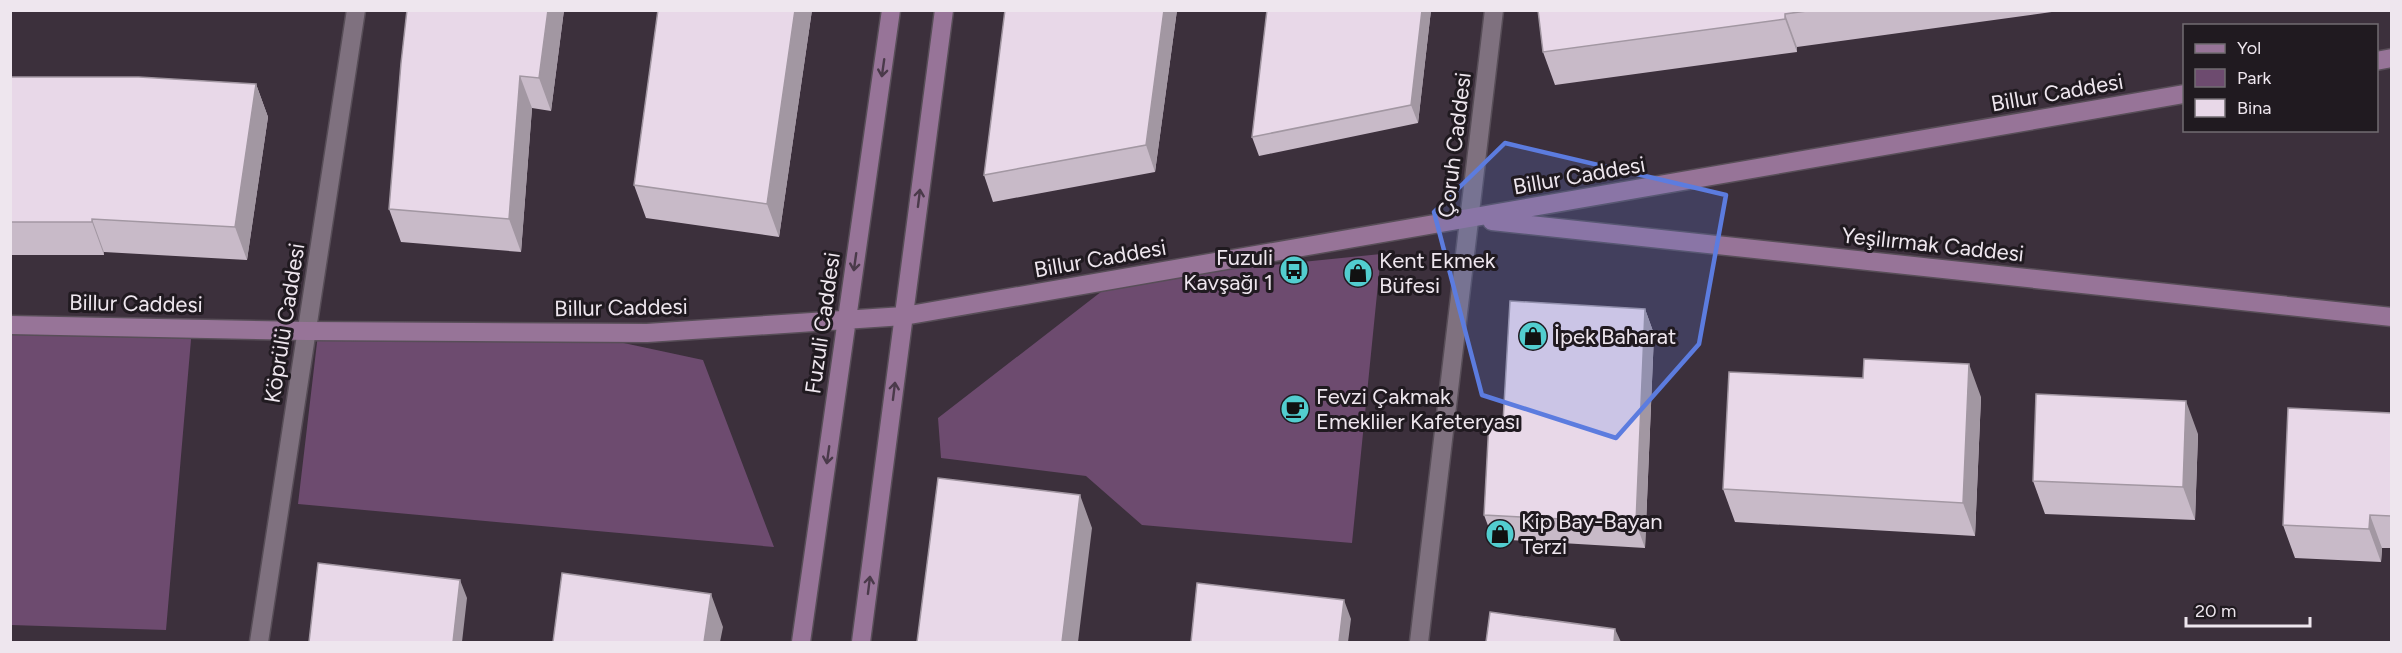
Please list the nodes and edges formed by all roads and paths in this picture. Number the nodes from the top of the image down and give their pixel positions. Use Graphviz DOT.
graph roads {
  1 [pos="356,10"];
  2 [pos="891,10"];
  3 [pos="944,10"];
  4 [pos="1494,10"];
  5 [pos="2183,94"];
  6 [pos="1469,218"];
  7 [pos="904,316"];
  8 [pos="2391,317"];
  9 [pos="847,320"];
  10 [pos="10,325"];
  11 [pos="307,331"];
  12 [pos="259,642"];
  13 [pos="801,642"];
  14 [pos="861,642"];
  15 [pos="1419,642"];
  1 -- 11 [label="street, Köprülü Caddesi"];
  2 -- 9 [label="street, Fuzuli Caddesi, one-way"];
  7 -- 3 [label="street, one-way"];
  4 -- 6 [label="street, Çoruh Caddesi"];
  5 -- 6 [label="street, Billur Caddesi"];
  6 -- 7 [label="street, Billur Caddesi"];
  6 -- 8 [label="street, Yeşilırmak Caddesi"];
  6 -- 15 [label="street, Çoruh Caddesi"];
  7 -- 9 [label="street, Billur Caddesi"];
  14 -- 7 [label="street, one-way"];
  9 -- 11 [label="street, Billur Caddesi"];
  9 -- 13 [label="street, Fuzuli Caddesi, one-way"];
  10 -- 11 [label="street, Billur Caddesi"];
  11 -- 12 [label="street, Köprülü Caddesi"];
}
